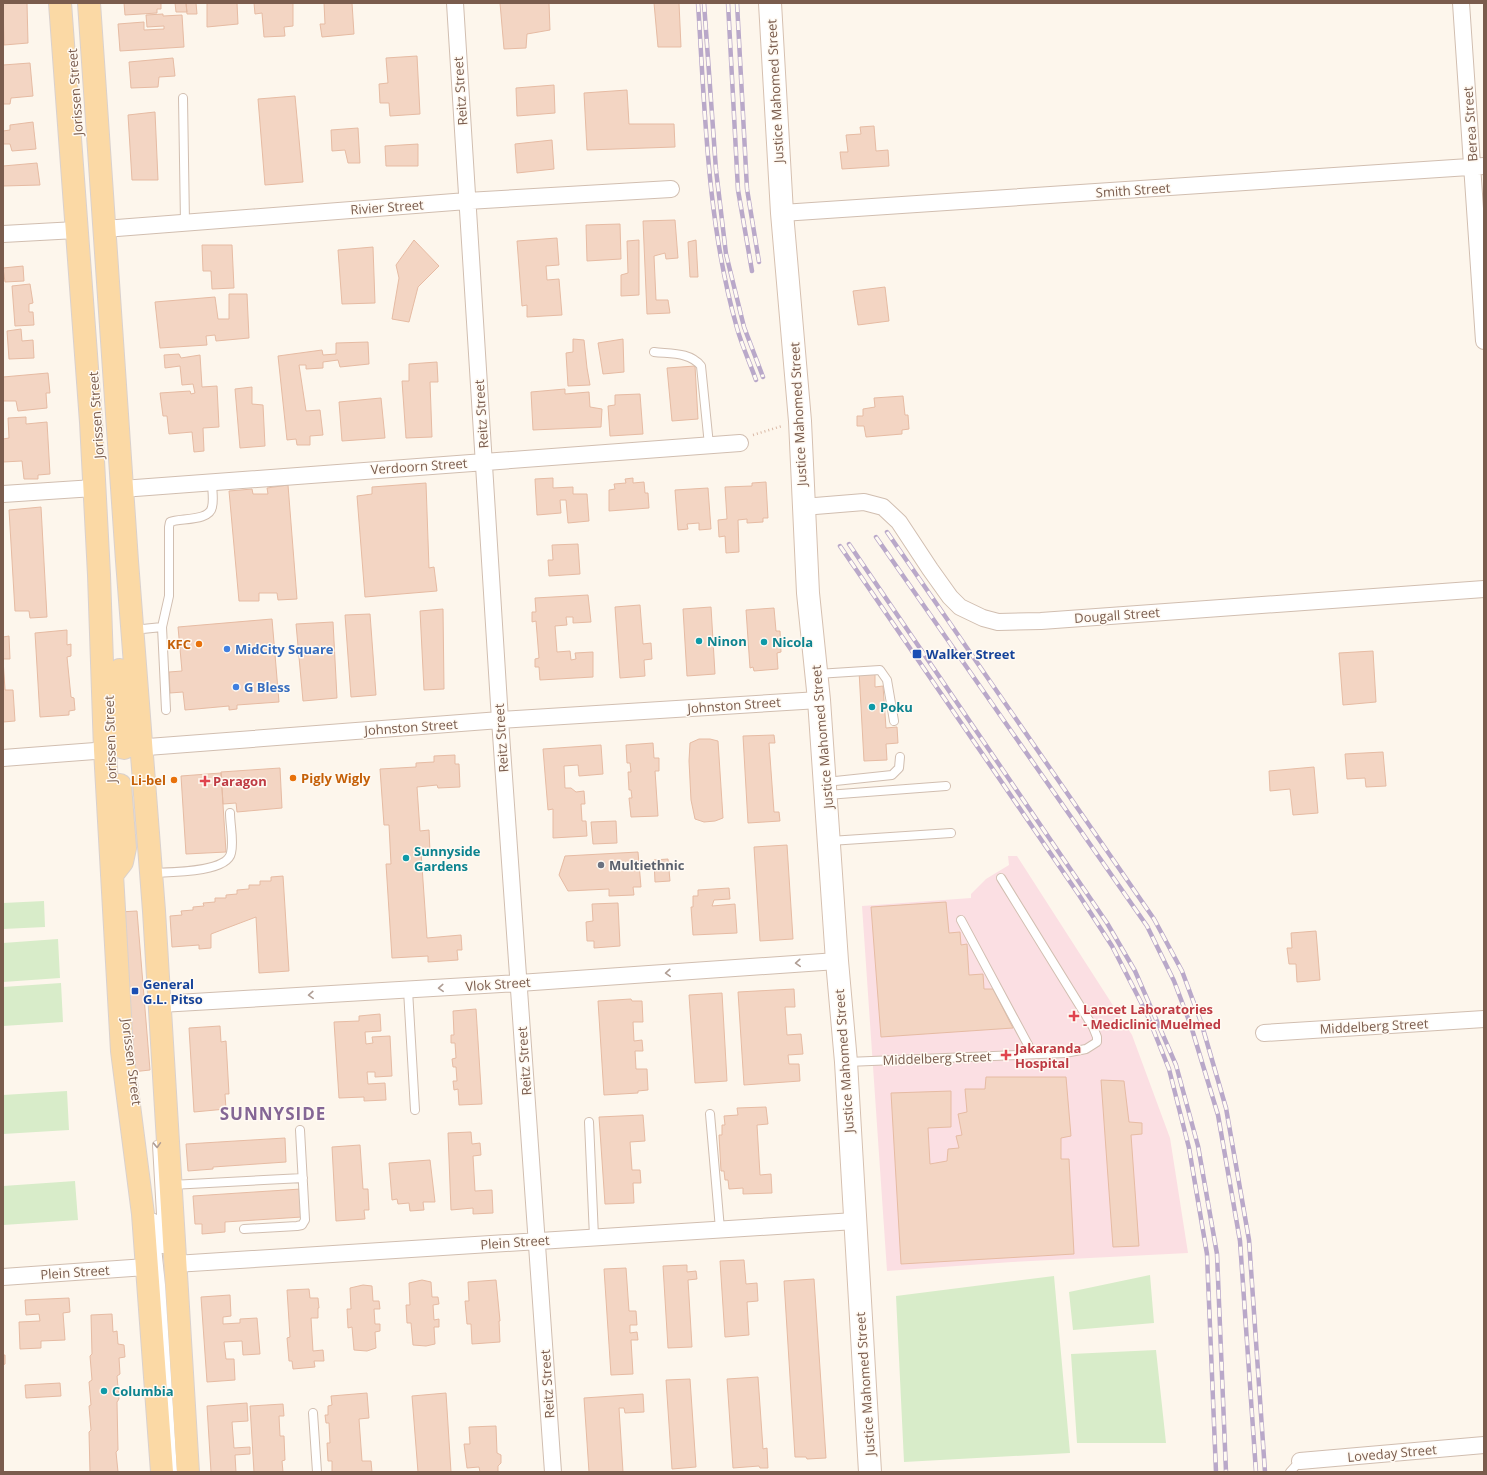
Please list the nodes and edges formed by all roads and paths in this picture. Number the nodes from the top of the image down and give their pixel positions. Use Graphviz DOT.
graph roads {
  1 [pos="60,3"];
  2 [pos="89,3"];
  3 [pos="454,3"];
  4 [pos="770,3"];
  5 [pos="1461,3"];
  6 [pos="71,34"];
  7 [pos="183,98"];
  8 [pos="1478,166"];
  9 [pos="671,189"];
  10 [pos="467,201"];
  11 [pos="782,213"];
  12 [pos="185,223"];
  13 [pos="104,229"];
  14 [pos="76,230"];
  15 [pos="3,234"];
  16 [pos="1484,341"];
  17 [pos="654,352"];
  18 [pos="800,421"];
  19 [pos="756,433"];
  20 [pos="740,442"];
  21 [pos="709,445"];
  22 [pos="485,461"];
  23 [pos="212,482"];
  24 [pos="94,488"];
  25 [pos="122,489"];
  26 [pos="3,494"];
  27 [pos="803,507"];
  28 [pos="127,560"];
  29 [pos="1484,589"];
  30 [pos="162,627"];
  31 [pos="132,630"];
  32 [pos="125,664"];
  33 [pos="817,674"];
  34 [pos="819,700"];
  35 [pos="166,710"];
  36 [pos="500,720"];
  37 [pos="894,721"];
  38 [pos="123,750"];
  39 [pos="900,757"];
  40 [pos="3,758"];
  41 [pos="946,786"];
  42 [pos="826,788"];
  43 [pos="230,813"];
  44 [pos="951,833"];
  45 [pos="830,841"];
  46 [pos="113,873"];
  47 [pos="151,874"];
  48 [pos="1001,878"];
  49 [pos="961,920"];
  50 [pos="837,961"];
  51 [pos="519,983"];
  52 [pos="408,990"];
  53 [pos="160,1004"];
  54 [pos="1484,1019"];
  55 [pos="1264,1033"];
  56 [pos="153,1039"];
  57 [pos="1033,1054"];
  58 [pos="846,1062"];
  59 [pos="156,1092"];
  60 [pos="138,1107"];
  61 [pos="415,1110"];
  62 [pos="710,1114"];
  63 [pos="589,1122"];
  64 [pos="300,1130"];
  65 [pos="157,1134"];
  66 [pos="303,1178"];
  67 [pos="170,1185"];
  68 [pos="152,1204"];
  69 [pos="855,1221"];
  70 [pos="244,1229"];
  71 [pos="720,1230"];
  72 [pos="594,1237"];
  73 [pos="537,1241"];
  74 [pos="175,1264"];
  75 [pos="146,1267"];
  76 [pos="3,1277"];
  77 [pos="313,1413"];
  78 [pos="1484,1445"];
  79 [pos="1295,1467"];
  80 [pos="162,1472"];
  81 [pos="173,1472"];
  82 [pos="178,1472"];
  83 [pos="188,1472"];
  84 [pos="317,1472"];
  85 [pos="553,1472"];
  86 [pos="870,1472"];
  1 -- 14 [label="main road, Jorissen Street"];
  2 -- 13 [label="main road, Jorissen Street"];
  3 -- 10 [label="street, Reitz Street"];
  4 -- 11 [label="main road, Justice Mahomed Street"];
  5 -- 8 [label="street, Berea Street"];
  6 -- 38 [label="lane, Jorissen Street"];
  7 -- 12 [label="lane"];
  8 -- 11 [label="street, Smith Street"];
  8 -- 16 [label="street, Berea Street"];
  9 -- 10 [label="street, Rivier Street"];
  10 -- 12 [label="street, Rivier Street"];
  10 -- 22 [label="street, Reitz Street"];
  11 -- 18 [label="main road, Justice Mahomed Street"];
  12 -- 13 [label="street, Rivier Street"];
  13 -- 25 [label="main road, Jorissen Street"];
  14 -- 15 [label="street"];
  14 -- 24 [label="main road, Jorissen Street"];
  17 -- 21 [label="lane"];
  18 -- 19 [label="path"];
  18 -- 27 [label="main road, Justice Mahomed Street"];
  20 -- 21 [label="street, Verdoorn Street"];
  21 -- 22 [label="street, Verdoorn Street"];
  22 -- 23 [label="street, Verdoorn Street"];
  22 -- 36 [label="street, Reitz Street"];
  23 -- 25 [label="street, Verdoorn Street"];
  23 -- 30 [label="lane"];
  24 -- 26 [label="street"];
  24 -- 38 [label="main road, Jorissen Street"];
  25 -- 28 [label="main road, Jorissen Street"];
  27 -- 29 [label="street, Dougall Street"];
  27 -- 33 [label="main road, Justice Mahomed Street"];
  28 -- 31 [label="main road, Jorissen Street"];
  28 -- 38 [label="main road"];
  30 -- 31 [label="lane"];
  30 -- 35 [label="lane"];
  31 -- 38 [label="main road, Jorissen Street"];
  32 -- 38 [label="lane, Jorissen Street"];
  33 -- 34 [label="main road, Justice Mahomed Street"];
  33 -- 37 [label="lane"];
  34 -- 36 [label="street, Johnston Street"];
  34 -- 42 [label="main road, Justice Mahomed Street"];
  36 -- 38 [label="street, Johnston Street"];
  36 -- 51 [label="street, Reitz Street"];
  38 -- 40 [label="street, Johnston Street"];
  38 -- 46 [label="main road, Jorissen Street"];
  38 -- 47 [label="main road, Jorissen Street"];
  39 -- 42 [label="lane"];
  41 -- 42 [label="lane"];
  42 -- 45 [label="main road, Justice Mahomed Street"];
  43 -- 47 [label="lane"];
  44 -- 45 [label="lane"];
  45 -- 50 [label="main road, Justice Mahomed Street"];
  46 -- 60 [label="lane, Jorissen Street"];
  46 -- 75 [label="main road, Jorissen Street"];
  47 -- 53 [label="main road, Jorissen Street"];
  48 -- 57 [label="lane, Middelberg Street"];
  49 -- 57 [label="lane"];
  50 -- 51 [label="street, Vlok Street, one-way"];
  50 -- 58 [label="main road, Justice Mahomed Street"];
  51 -- 52 [label="street, Vlok Street, one-way"];
  51 -- 73 [label="street, Reitz Street"];
  52 -- 53 [label="street, Vlok Street, one-way"];
  52 -- 61 [label="lane"];
  53 -- 67 [label="main road, Jorissen Street"];
  54 -- 55 [label="street, Middelberg Street"];
  56 -- 59 [label="lane, Jorissen Street"];
  57 -- 58 [label="lane, Middelberg Street"];
  58 -- 69 [label="main road, Justice Mahomed Street"];
  62 -- 71 [label="lane"];
  63 -- 72 [label="lane"];
  64 -- 66 [label="lane"];
  65 -- 82 [label="lane, one-way"];
  66 -- 67 [label="lane"];
  66 -- 70 [label="lane"];
  67 -- 74 [label="main road, Jorissen Street"];
  68 -- 81 [label="lane"];
  69 -- 71 [label="street, Plein Street"];
  69 -- 86 [label="main road, Justice Mahomed Street"];
  71 -- 72 [label="street, Plein Street"];
  72 -- 73 [label="street, Plein Street"];
  73 -- 74 [label="street, Plein Street"];
  73 -- 85 [label="street, Reitz Street"];
  74 -- 83 [label="main road, Jorissen Street"];
  75 -- 76 [label="street, Plein Street"];
  75 -- 80 [label="main road, Jorissen Street"];
  77 -- 84 [label="lane"];
  78 -- 79 [label="street, Loveday Street"];
}
